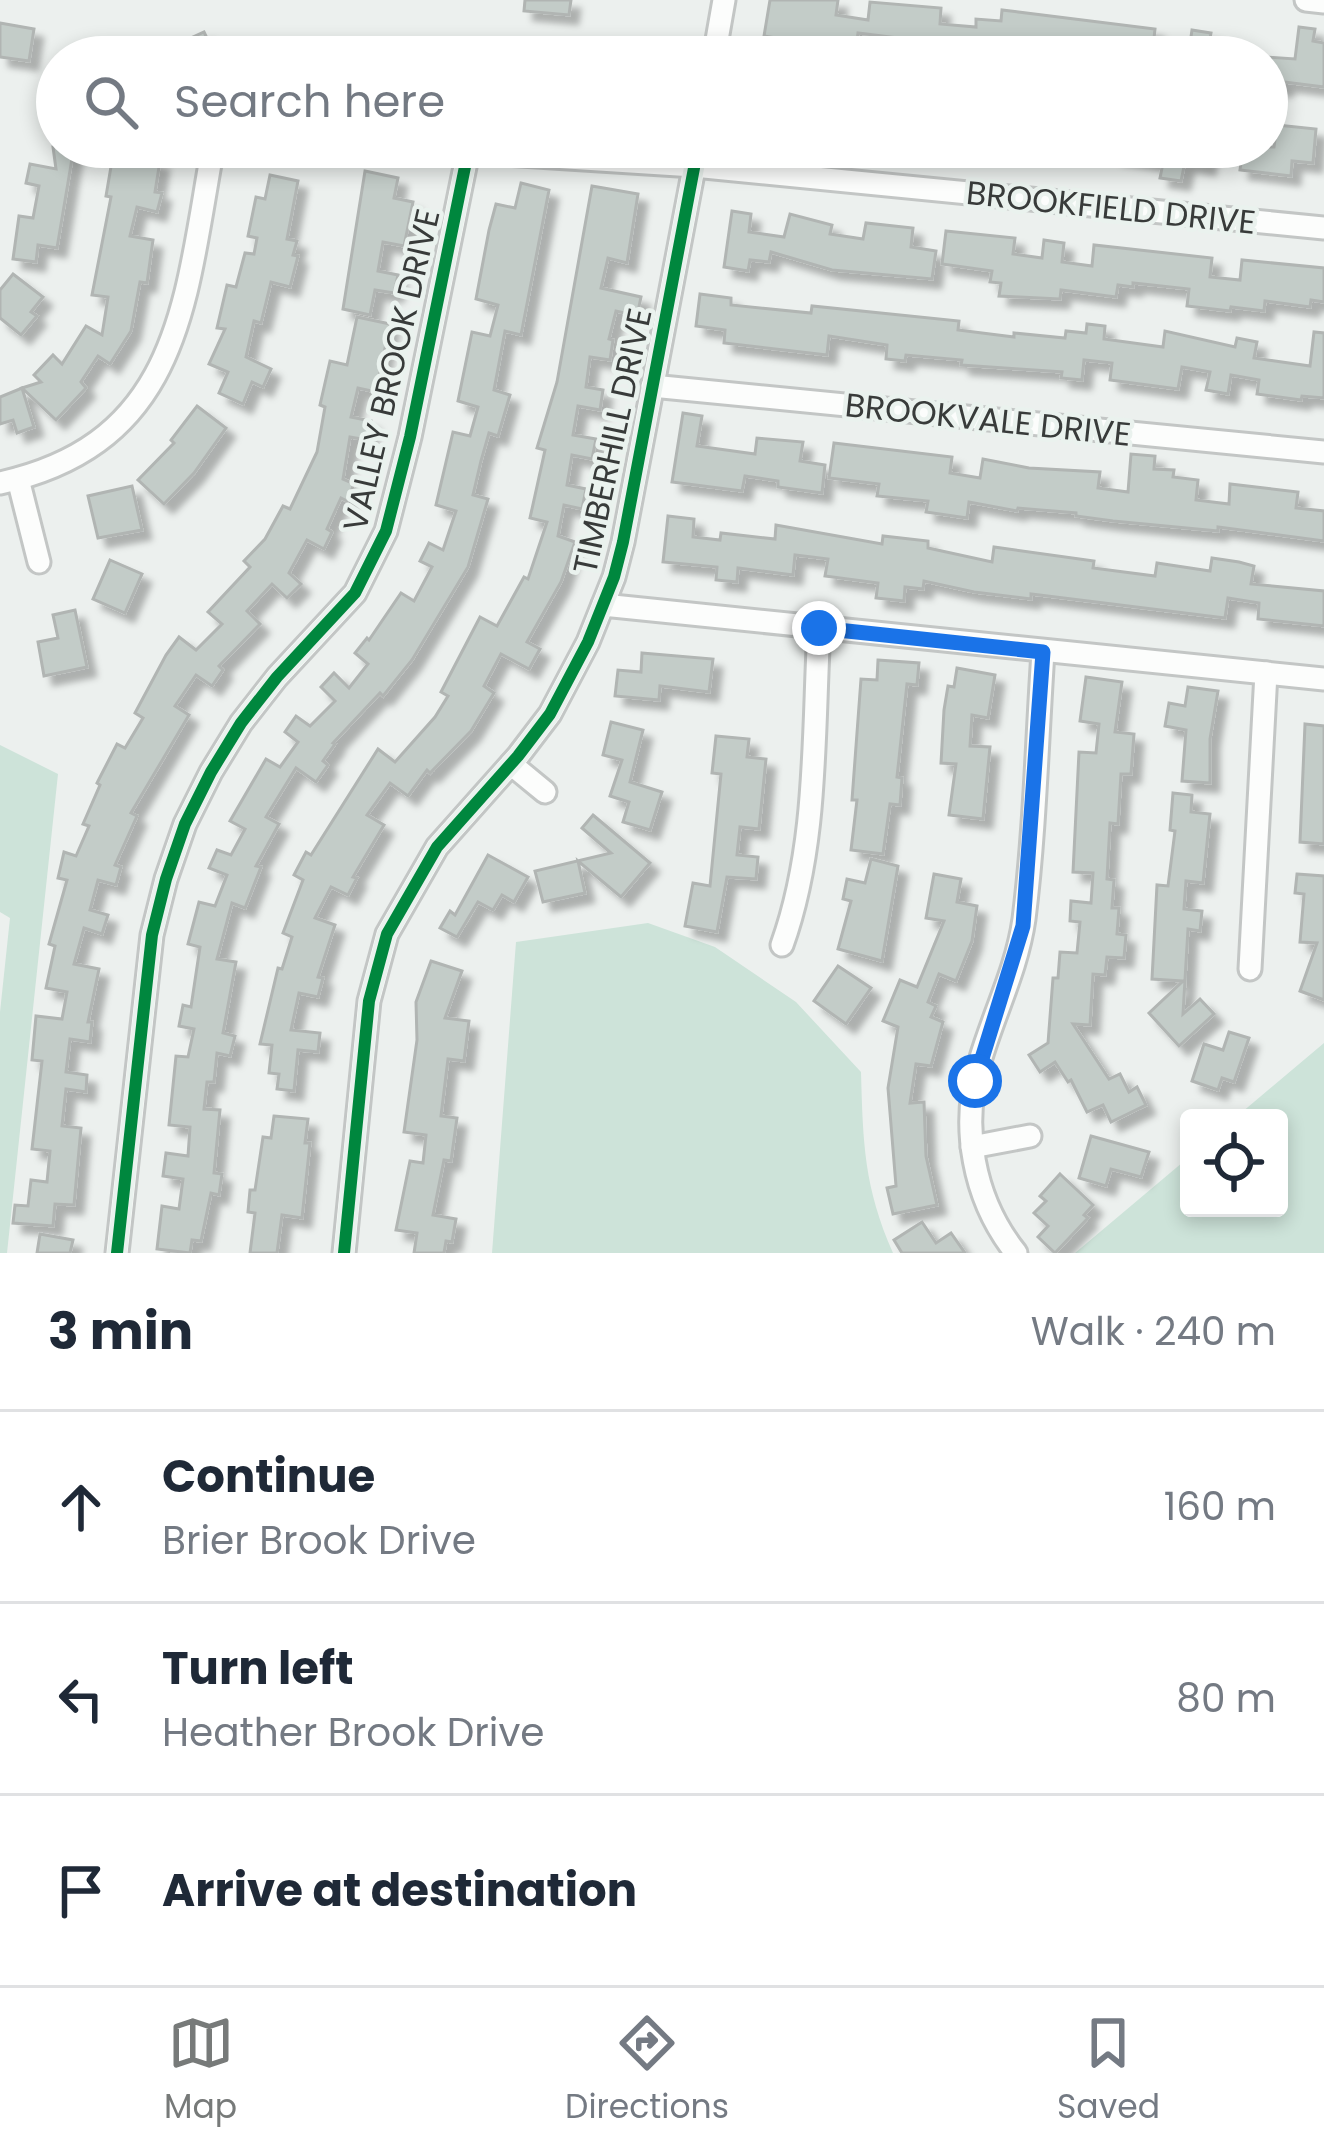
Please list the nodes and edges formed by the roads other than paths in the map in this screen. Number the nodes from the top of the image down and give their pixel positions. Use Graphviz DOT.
graph roads {
  1 [pos="724,0"];
  2 [pos="1306,0"];
  3 [pos="1324,2"];
  4 [pos="718,36"];
  5 [pos="209,168"];
  6 [pos="465,168"];
  7 [pos="694,168"];
  8 [pos="801,168"];
  9 [pos="1324,228"];
  10 [pos="652,386"];
  11 [pos="1324,452"];
  12 [pos="9,481"];
  13 [pos="39,562"];
  14 [pos="603,605"];
  15 [pos="819,628"];
  16 [pos="1043,652"];
  17 [pos="1266,673"];
  18 [pos="1324,679"];
  19 [pos="511,764"];
  20 [pos="545,792"];
  21 [pos="782,945"];
  22 [pos="1250,969"];
  23 [pos="1030,1136"];
  24 [pos="972,1147"];
  25 [pos="117,1253"];
  26 [pos="344,1253"];
  27 [pos="1016,1253"];
  1 -- 4 [label="street"];
  2 -- 3 [label="street"];
  5 -- 12 [label="street"];
  6 -- 25 [label="street, VALLEY BROOK DRIVE"];
  7 -- 10 [label="street, TIMBERHILL DRIVE"];
  8 -- 9 [label="street, BROOKFIELD DRIVE"];
  10 -- 11 [label="street, BROOKVALE DRIVE"];
  10 -- 14 [label="street, TIMBERHILL DRIVE"];
  12 -- 13 [label="street"];
  14 -- 15 [label="street"];
  14 -- 19 [label="street, TIMBERHILL DRIVE"];
  15 -- 16 [label="street"];
  15 -- 21 [label="street"];
  16 -- 17 [label="street"];
  16 -- 24 [label="street"];
  17 -- 18 [label="street"];
  17 -- 22 [label="street"];
  19 -- 20 [label="street"];
  19 -- 26 [label="street, TIMBERHILL DRIVE"];
  23 -- 24 [label="street"];
  24 -- 27 [label="street"];
}
